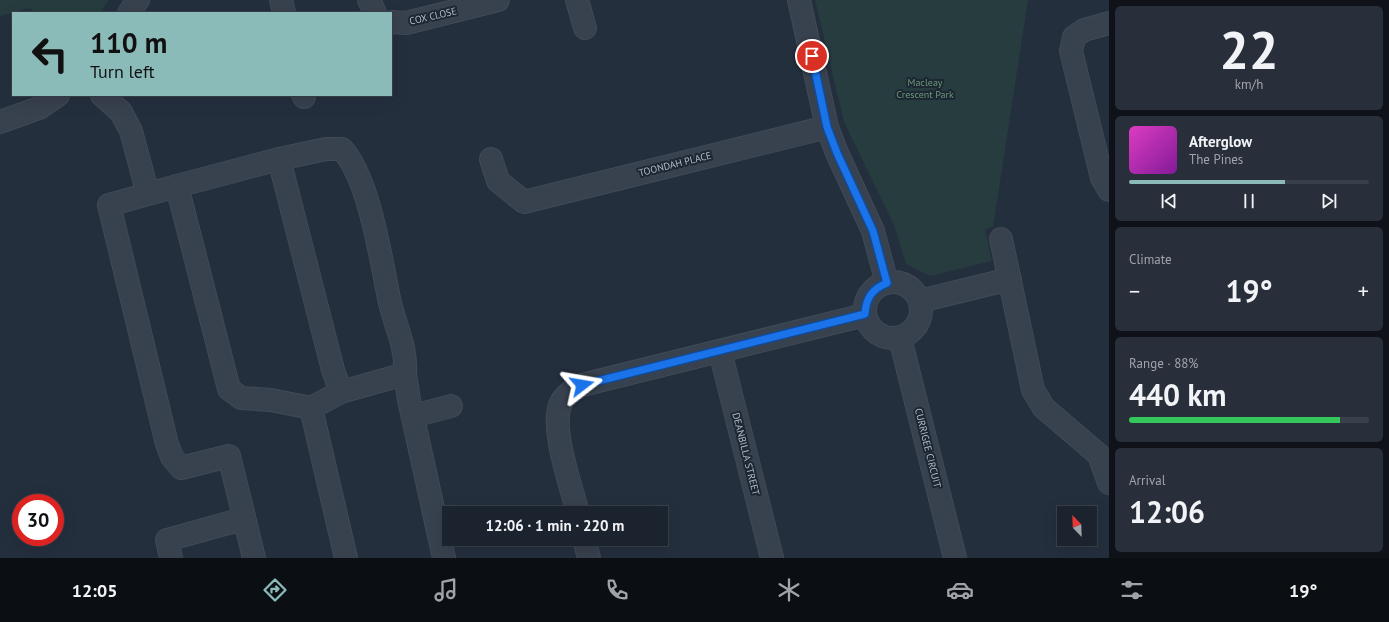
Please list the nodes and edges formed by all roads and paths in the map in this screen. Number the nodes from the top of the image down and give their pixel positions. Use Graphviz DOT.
graph roads {
  1 [pos="138,0"];
  2 [pos="281,0"];
  3 [pos="369,0"];
  4 [pos="498,0"];
  5 [pos="577,0"];
  6 [pos="799,0"];
  7 [pos="130,12"];
  8 [pos="284,12"];
  9 [pos="375,12"];
  10 [pos="392,22"];
  11 [pos="1109,22"];
  12 [pos="584,28"];
  13 [pos="57,96"];
  14 [pos="103,96"];
  15 [pos="0,122"];
  16 [pos="827,127"];
  17 [pos="279,158"];
  18 [pos="491,159"];
  19 [pos="145,183"];
  20 [pos="177,186"];
  21 [pos="1109,190"];
  22 [pos="1001,239"];
  23 [pos="1010,279"];
  24 [pos="887,283"];
  25 [pos="920,301"];
  26 [pos="865,314"];
  27 [pos="900,338"];
  28 [pos="720,351"];
  29 [pos="405,374"];
  30 [pos="341,392"];
  31 [pos="452,406"];
  32 [pos="311,408"];
  33 [pos="413,416"];
  34 [pos="1109,483"];
  35 [pos="576,506"];
  36 [pos="246,521"];
  37 [pos="586,546"];
  38 [pos="171,558"];
  39 [pos="254,558"];
  40 [pos="346,558"];
  41 [pos="444,558"];
  42 [pos="589,558"];
  43 [pos="772,558"];
  44 [pos="955,558"];
  1 -- 7 [label="street"];
  2 -- 8 [label="street"];
  3 -- 9 [label="street"];
  4 -- 10 [label="street, COX CLOSE"];
  5 -- 12 [label="street"];
  6 -- 16 [label="street"];
  11 -- 21 [label="street"];
  13 -- 15 [label="street"];
  14 -- 19 [label="street"];
  16 -- 18 [label="street, TOONDAH PLACE"];
  16 -- 24 [label="street"];
  17 -- 20 [label="street"];
  17 -- 29 [label="street"];
  17 -- 30 [label="street"];
  20 -- 32 [label="street"];
  20 -- 36 [label="street"];
  22 -- 23 [label="street"];
  23 -- 25 [label="street"];
  23 -- 34 [label="street"];
  24 -- 25 [label="street"];
  24 -- 26 [label="street"];
  25 -- 27 [label="street"];
  26 -- 27 [label="street"];
  26 -- 28 [label="street"];
  27 -- 44 [label="street, CURRIGEE CIRCUIT"];
  28 -- 35 [label="street"];
  28 -- 43 [label="street, DEANBILLA STREET"];
  29 -- 30 [label="street"];
  29 -- 33 [label="street"];
  30 -- 32 [label="street"];
  31 -- 33 [label="street"];
  32 -- 40 [label="street"];
  33 -- 41 [label="street"];
  36 -- 38 [label="street"];
  36 -- 39 [label="street"];
  37 -- 42 [label="street"];
}
